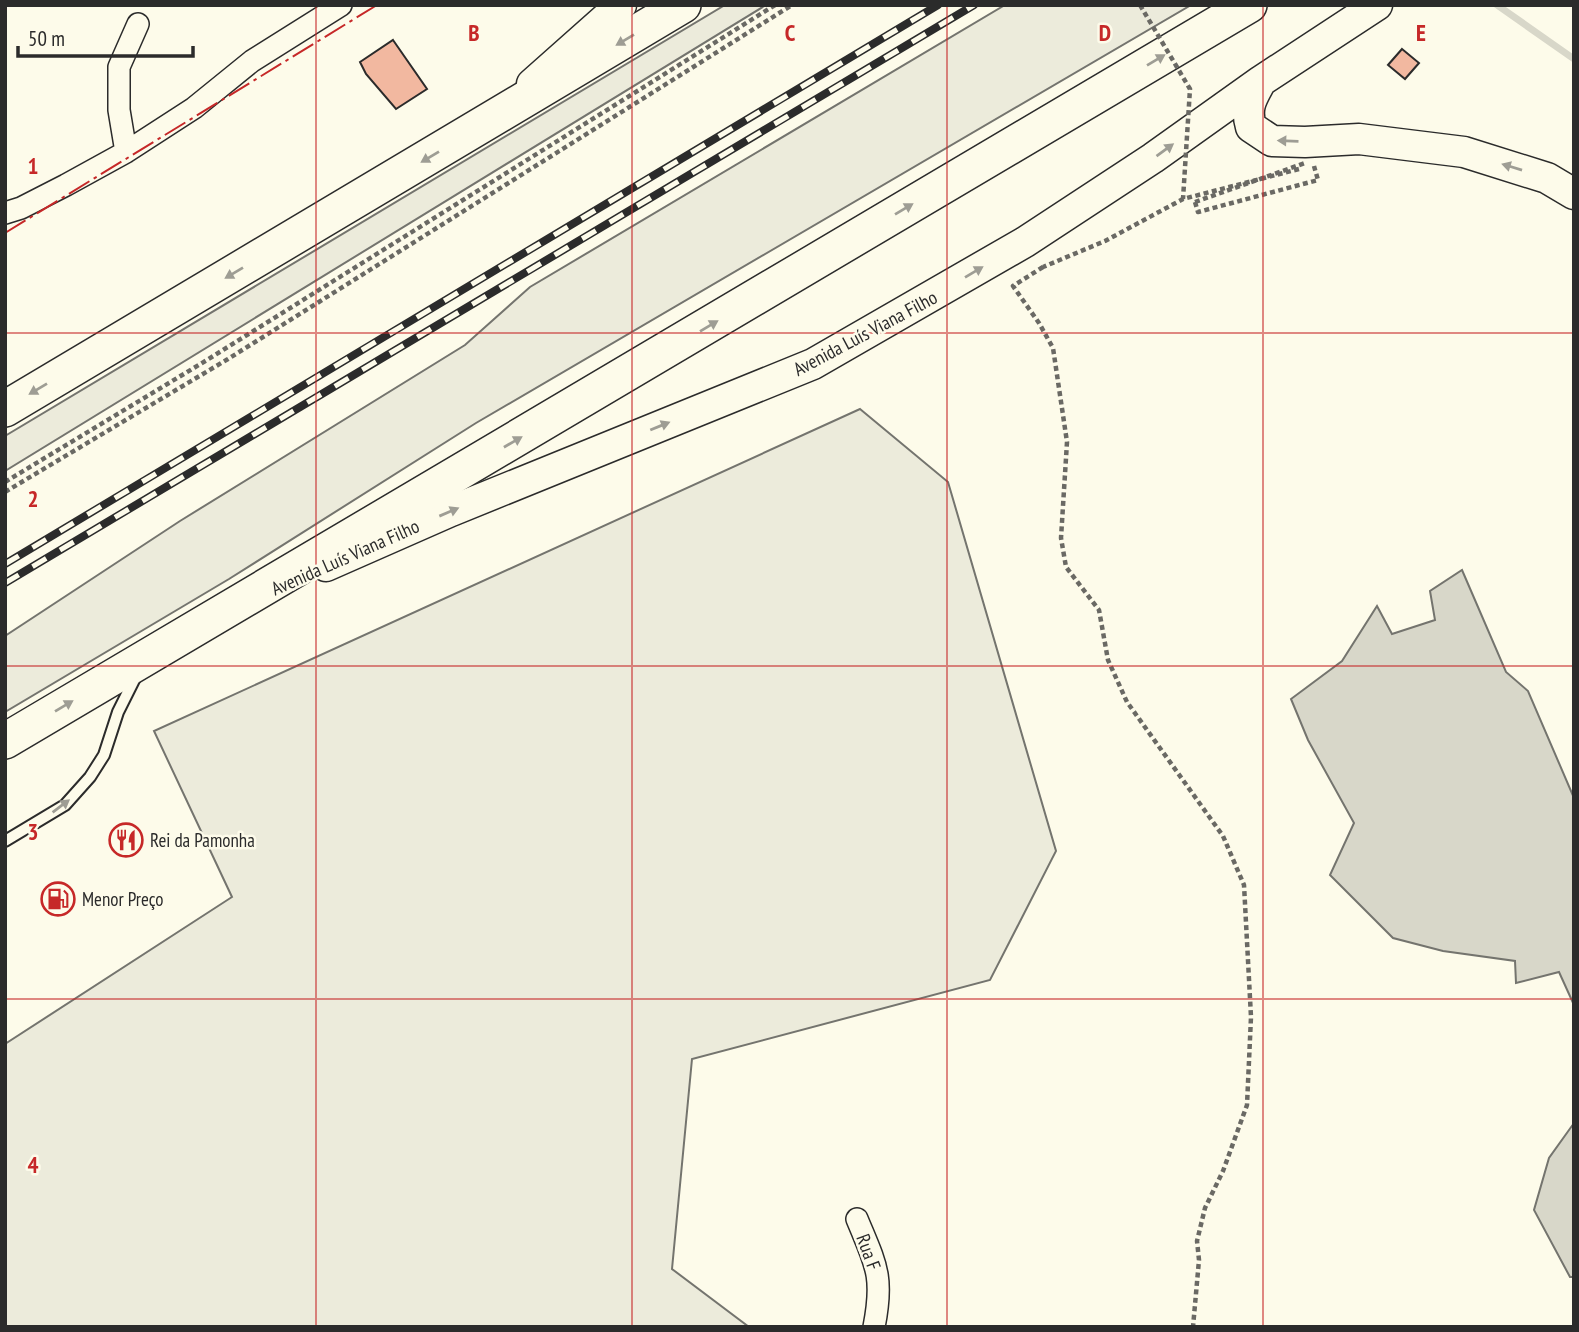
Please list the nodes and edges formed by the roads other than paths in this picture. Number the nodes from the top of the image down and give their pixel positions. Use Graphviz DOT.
graph roads {
  1 [pos="341,5"];
  2 [pos="621,5"];
  3 [pos="683,5"];
  4 [pos="1249,5"];
  5 [pos="1377,5"];
  6 [pos="138,24"];
  7 [pos="1261,80"];
  8 [pos="486,124"];
  9 [pos="126,152"];
  10 [pos="1574,194"];
  11 [pos="5,213"];
  12 [pos="5,409"];
  13 [pos="230,608"];
  14 [pos="146,656"];
  15 [pos="5,741"];
  16 [pos="5,841"];
  17 [pos="857,1219"];
  18 [pos="874,1327"];
  1 -- 9 [label="street"];
  2 -- 8 [label="main road"];
  3 -- 8 [label="highway, one-way"];
  13 -- 4 [label="highway, Avenida Luís Viana Filho, one-way"];
  5 -- 7 [label="main road, Avenida Luís Viana Filho"];
  6 -- 9 [label="street"];
  10 -- 7 [label="main road, one-way"];
  13 -- 7 [label="main road, Avenida Luís Viana Filho, one-way"];
  8 -- 12 [label="highway, one-way"];
  9 -- 11 [label="street"];
  13 -- 14 [label="highway, Avenida Luís Viana Filho"];
  15 -- 14 [label="highway, Avenida Luís Viana Filho, one-way"];
  16 -- 14 [label="lane, one-way"];
  17 -- 18 [label="street, Rua F"];
}
